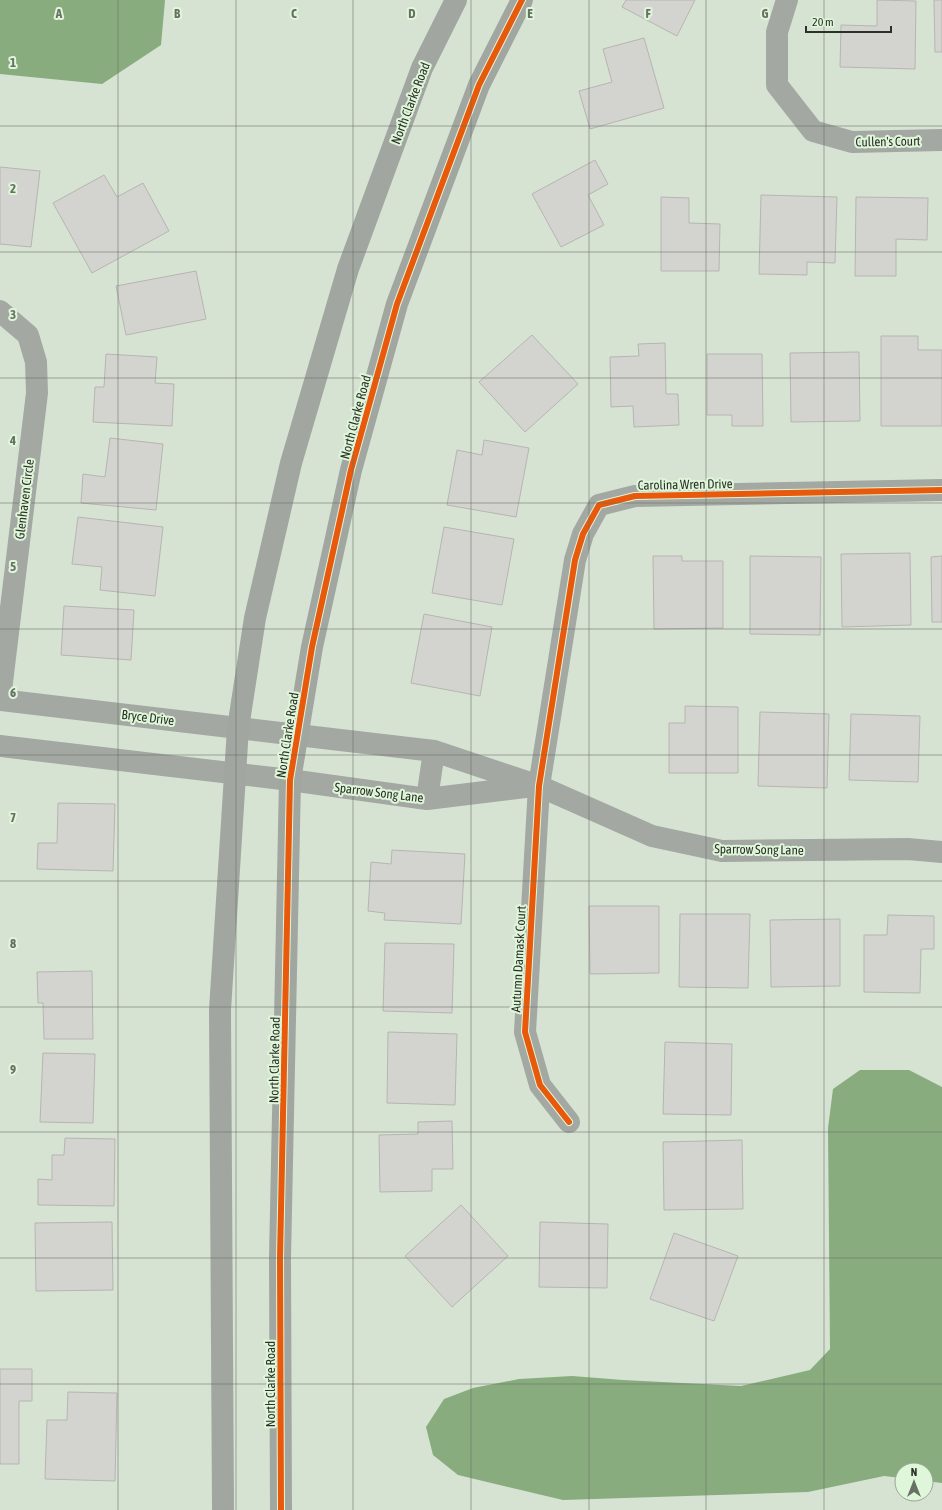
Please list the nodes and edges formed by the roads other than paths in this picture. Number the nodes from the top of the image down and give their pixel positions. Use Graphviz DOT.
graph roads {
  1 [pos="456,0"];
  2 [pos="522,0"];
  3 [pos="788,0"];
  4 [pos="942,140"];
  5 [pos="0,311"];
  6 [pos="942,490"];
  7 [pos="0,700"];
  8 [pos="238,728"];
  9 [pos="297,735"];
  10 [pos="0,746"];
  11 [pos="434,752"];
  12 [pos="234,774"];
  13 [pos="290,780"];
  14 [pos="539,786"];
  15 [pos="427,799"];
  16 [pos="942,852"];
  17 [pos="569,1122"];
  18 [pos="223,1510"];
  19 [pos="281,1510"];
  1 -- 8 [label="street, North Clarke Road"];
  2 -- 9 [label="street, North Clarke Road"];
  3 -- 4 [label="street, Cullen's Court"];
  5 -- 7 [label="street, Glenhaven Circle"];
  6 -- 14 [label="street, Carolina Wren Drive"];
  7 -- 8 [label="street, Bryce Drive"];
  8 -- 9 [label="street, Bryce Drive"];
  8 -- 12 [label="street, North Clarke Road"];
  9 -- 11 [label="street, Sparrow Song Lane"];
  9 -- 13 [label="street, North Clarke Road"];
  10 -- 12 [label="street"];
  11 -- 14 [label="street, Sparrow Song Lane"];
  11 -- 15 [label="street"];
  12 -- 13 [label="street"];
  12 -- 18 [label="street, North Clarke Road"];
  13 -- 15 [label="street, Sparrow Song Lane"];
  13 -- 19 [label="street, North Clarke Road"];
  14 -- 15 [label="street, Sparrow Song Lane"];
  14 -- 16 [label="street, Sparrow Song Lane"];
  14 -- 17 [label="street, Autumn Damask Court"];
}
